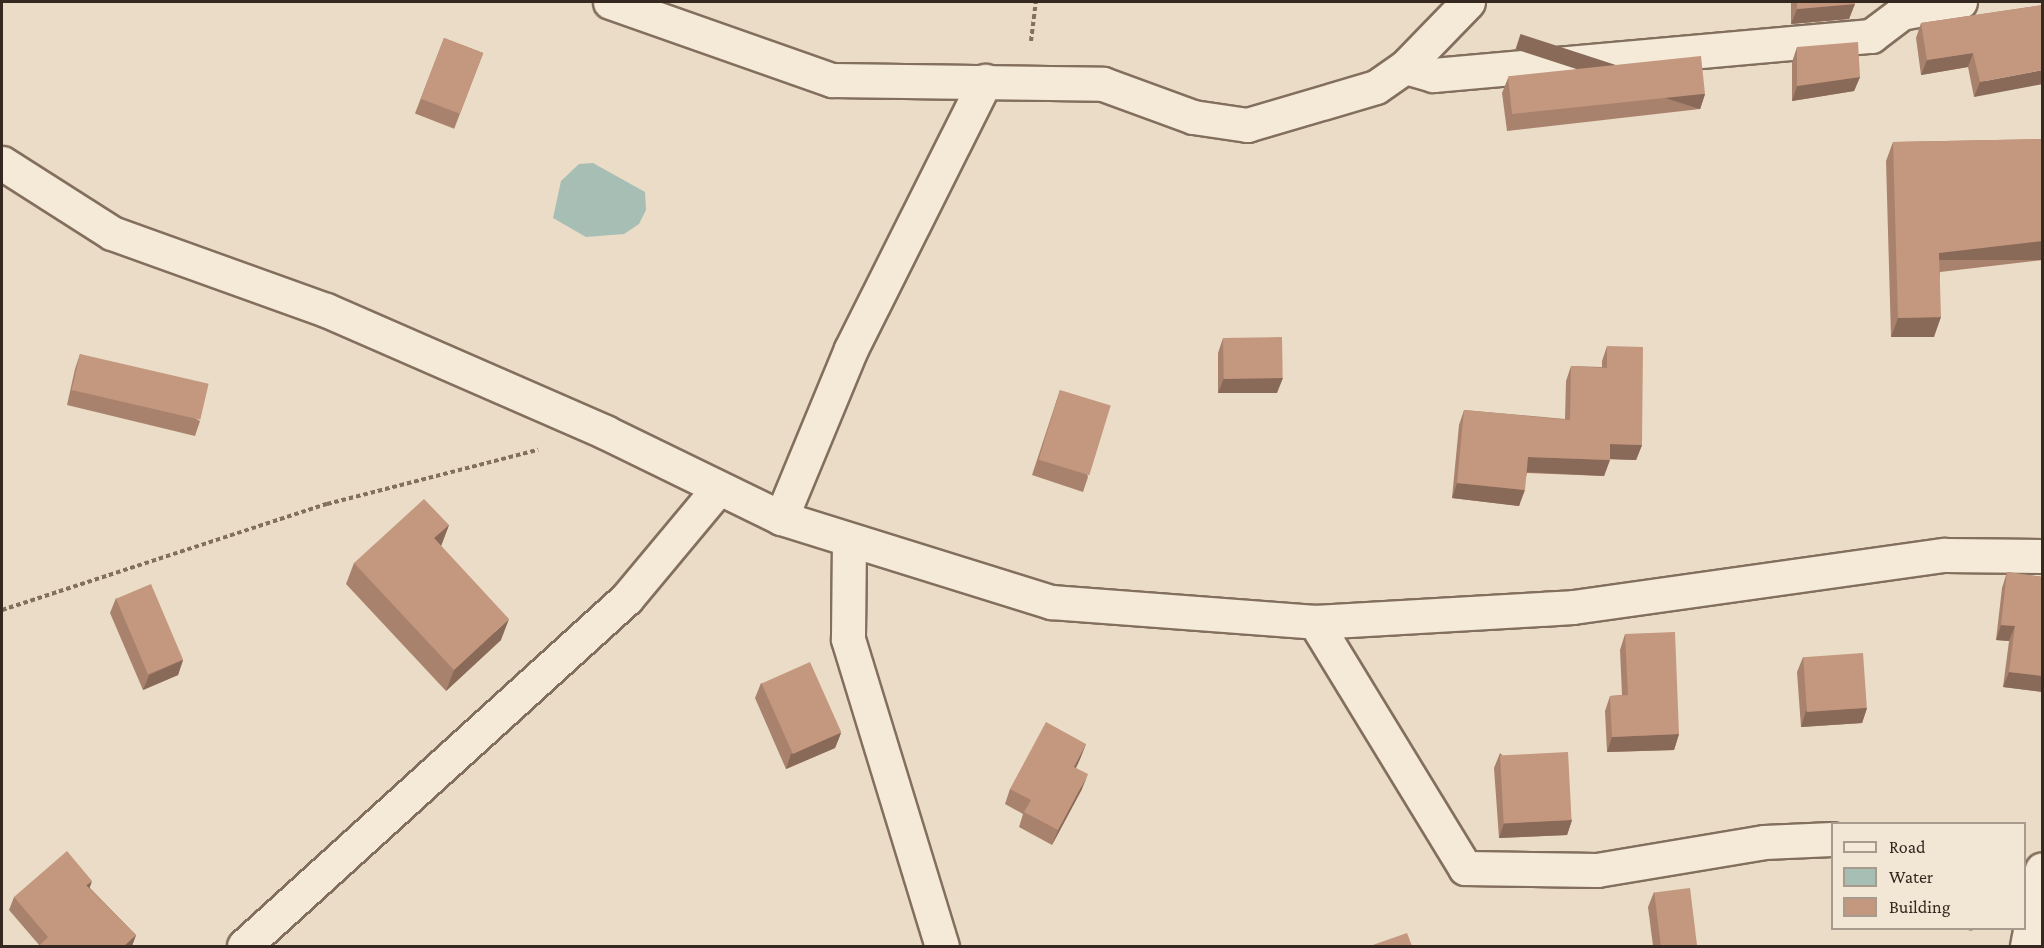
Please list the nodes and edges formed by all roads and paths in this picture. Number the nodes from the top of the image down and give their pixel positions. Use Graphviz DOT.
graph roads {
  1 [pos="610,2"];
  2 [pos="1468,2"];
  3 [pos="1960,2"];
  4 [pos="1405,67"];
  5 [pos="985,81"];
  6 [pos="2,163"];
  7 [pos="605,432"];
  8 [pos="717,490"];
  9 [pos="781,518"];
  10 [pos="849,541"];
  11 [pos="2043,556"];
  12 [pos="2,610"];
  13 [pos="1315,622"];
  14 [pos="1831,839"];
  15 [pos="2026,852"];
  16 [pos="2043,855"];
  17 [pos="2043,869"];
  18 [pos="244,946"];
  19 [pos="942,946"];
  20 [pos="2027,946"];
  1 -- 5 [label="street"];
  2 -- 4 [label="street"];
  3 -- 4 [label="street"];
  4 -- 5 [label="street"];
  5 -- 9 [label="street"];
  6 -- 7 [label="street"];
  7 -- 8 [label="street"];
  7 -- 12 [label="path"];
  8 -- 9 [label="street"];
  8 -- 18 [label="street"];
  9 -- 10 [label="street"];
  10 -- 13 [label="street"];
  10 -- 19 [label="street"];
  11 -- 13 [label="street"];
  13 -- 14 [label="street"];
  15 -- 16 [label="street"];
  17 -- 20 [label="street"];
}
